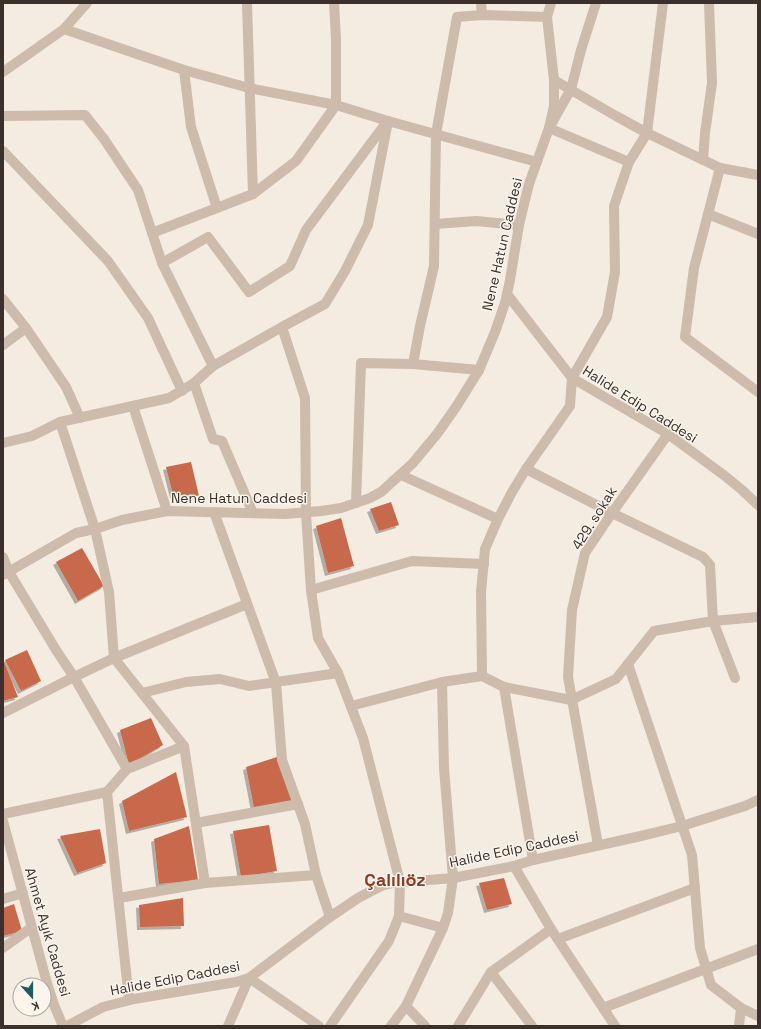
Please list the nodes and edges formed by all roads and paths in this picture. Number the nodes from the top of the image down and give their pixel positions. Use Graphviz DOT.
graph roads {
  1 [pos="87,3"];
  2 [pos="246,3"];
  3 [pos="334,3"];
  4 [pos="481,3"];
  5 [pos="551,3"];
  6 [pos="596,3"];
  7 [pos="663,3"];
  8 [pos="709,3"];
  9 [pos="482,15"];
  10 [pos="547,17"];
  11 [pos="64,29"];
  12 [pos="184,70"];
  13 [pos="3,71"];
  14 [pos="554,80"];
  15 [pos="249,88"];
  16 [pos="571,89"];
  17 [pos="336,105"];
  18 [pos="3,116"];
  19 [pos="388,121"];
  20 [pos="549,128"];
  21 [pos="647,133"];
  22 [pos="436,134"];
  23 [pos="3,151"];
  24 [pos="703,160"];
  25 [pos="537,162"];
  26 [pos="629,162"];
  27 [pos="720,168"];
  28 [pos="758,175"];
  29 [pos="253,194"];
  30 [pos="217,208"];
  31 [pos="708,214"];
  32 [pos="435,224"];
  33 [pos="519,225"];
  34 [pos="152,232"];
  35 [pos="758,234"];
  36 [pos="162,263"];
  37 [pos="507,294"];
  38 [pos="3,300"];
  39 [pos="282,327"];
  40 [pos="26,328"];
  41 [pos="3,345"];
  42 [pos="413,364"];
  43 [pos="213,366"];
  44 [pos="479,370"];
  45 [pos="572,378"];
  46 [pos="194,383"];
  47 [pos="182,391"];
  48 [pos="758,392"];
  49 [pos="133,406"];
  50 [pos="80,418"];
  51 [pos="60,422"];
  52 [pos="668,434"];
  53 [pos="3,443"];
  54 [pos="526,470"];
  55 [pos="400,475"];
  56 [pos="356,503"];
  57 [pos="758,505"];
  58 [pos="166,511"];
  59 [pos="214,512"];
  60 [pos="253,513"];
  61 [pos="306,513"];
  62 [pos="612,513"];
  63 [pos="498,519"];
  64 [pos="95,529"];
  65 [pos="3,557"];
  66 [pos="484,564"];
  67 [pos="6,573"];
  68 [pos="311,590"];
  69 [pos="247,604"];
  70 [pos="758,618"];
  71 [pos="713,622"];
  72 [pos="114,658"];
  73 [pos="628,664"];
  74 [pos="338,673"];
  75 [pos="482,676"];
  76 [pos="74,677"];
  77 [pos="735,678"];
  78 [pos="442,682"];
  79 [pos="276,683"];
  80 [pos="504,687"];
  81 [pos="142,693"];
  82 [pos="572,700"];
  83 [pos="351,706"];
  84 [pos="3,713"];
  85 [pos="184,746"];
  86 [pos="127,769"];
  87 [pos="108,792"];
  88 [pos="758,800"];
  89 [pos="298,804"];
  90 [pos="3,814"];
  91 [pos="3,821"];
  92 [pos="196,823"];
  93 [pos="682,826"];
  94 [pos="598,845"];
  95 [pos="534,860"];
  96 [pos="514,866"];
  97 [pos="316,875"];
  98 [pos="453,878"];
  99 [pos="205,882"];
  100 [pos="400,882"];
  101 [pos="695,888"];
  102 [pos="23,893"];
  103 [pos="119,898"];
  104 [pos="3,899"];
  105 [pos="399,916"];
  106 [pos="330,917"];
  107 [pos="32,928"];
  108 [pos="443,928"];
  109 [pos="551,929"];
  110 [pos="558,939"];
  111 [pos="3,948"];
  112 [pos="758,949"];
  113 [pos="706,969"];
  114 [pos="491,972"];
  115 [pos="249,978"];
  116 [pos="129,1000"];
  117 [pos="406,1006"];
  118 [pos="603,1008"];
  119 [pos="741,1008"];
  120 [pos="758,1016"];
  121 [pos="64,1026"];
  122 [pos="67,1026"];
  123 [pos="228,1026"];
  124 [pos="319,1026"];
  125 [pos="330,1026"];
  126 [pos="392,1026"];
  127 [pos="425,1026"];
  128 [pos="458,1026"];
  129 [pos="532,1026"];
  130 [pos="615,1026"];
  131 [pos="739,1026"];
  1 -- 11 [label="street"];
  2 -- 15 [label="street"];
  3 -- 17 [label="street"];
  4 -- 9 [label="street"];
  5 -- 10 [label="street, Nene Hatun Caddesi"];
  6 -- 16 [label="street"];
  7 -- 21 [label="street"];
  8 -- 24 [label="street"];
  9 -- 10 [label="street"];
  9 -- 22 [label="street"];
  10 -- 14 [label="street, Nene Hatun Caddesi"];
  11 -- 12 [label="street"];
  11 -- 13 [label="street"];
  12 -- 15 [label="street"];
  12 -- 30 [label="street"];
  14 -- 16 [label="street"];
  14 -- 20 [label="street, Nene Hatun Caddesi"];
  15 -- 17 [label="street"];
  15 -- 29 [label="street"];
  16 -- 20 [label="street"];
  16 -- 21 [label="street"];
  17 -- 19 [label="street"];
  17 -- 29 [label="street"];
  18 -- 34 [label="street"];
  19 -- 22 [label="street"];
  19 -- 36 [label="street"];
  19 -- 39 [label="street"];
  20 -- 25 [label="street, Nene Hatun Caddesi"];
  20 -- 26 [label="street"];
  21 -- 24 [label="street"];
  21 -- 26 [label="street"];
  22 -- 25 [label="street"];
  22 -- 32 [label="street"];
  23 -- 47 [label="street"];
  24 -- 27 [label="street"];
  25 -- 33 [label="street, Nene Hatun Caddesi"];
  26 -- 45 [label="street"];
  27 -- 28 [label="street"];
  27 -- 31 [label="street"];
  29 -- 30 [label="street"];
  30 -- 34 [label="street"];
  31 -- 35 [label="street"];
  31 -- 48 [label="street"];
  32 -- 33 [label="street"];
  32 -- 42 [label="street"];
  33 -- 37 [label="street, Nene Hatun Caddesi"];
  34 -- 36 [label="street"];
  36 -- 43 [label="street"];
  37 -- 44 [label="street, Nene Hatun Caddesi"];
  37 -- 45 [label="street, Halide Edip Caddesi"];
  38 -- 40 [label="street"];
  39 -- 43 [label="street"];
  39 -- 61 [label="street"];
  40 -- 41 [label="street"];
  40 -- 50 [label="street"];
  42 -- 44 [label="street"];
  42 -- 56 [label="street"];
  43 -- 46 [label="street"];
  44 -- 55 [label="street, Nene Hatun Caddesi"];
  45 -- 52 [label="street, Halide Edip Caddesi"];
  45 -- 54 [label="street"];
  46 -- 47 [label="street"];
  46 -- 60 [label="street"];
  47 -- 49 [label="street"];
  49 -- 50 [label="street"];
  49 -- 58 [label="street"];
  50 -- 51 [label="street"];
  51 -- 53 [label="street"];
  51 -- 64 [label="street"];
  52 -- 57 [label="street, Halide Edip Caddesi"];
  52 -- 62 [label="street, 429. sokak"];
  54 -- 62 [label="street"];
  54 -- 63 [label="street"];
  55 -- 56 [label="street, Nene Hatun Caddesi"];
  55 -- 63 [label="street"];
  56 -- 61 [label="street, Nene Hatun Caddesi"];
  58 -- 59 [label="street, Nene Hatun Caddesi"];
  58 -- 64 [label="street, Nene Hatun Caddesi"];
  59 -- 60 [label="street, Nene Hatun Caddesi"];
  59 -- 69 [label="street"];
  60 -- 61 [label="street, Nene Hatun Caddesi"];
  61 -- 68 [label="street"];
  62 -- 71 [label="street"];
  62 -- 82 [label="street, 429. sokak"];
  63 -- 66 [label="street"];
  64 -- 67 [label="street, Nene Hatun Caddesi"];
  64 -- 72 [label="street"];
  65 -- 67 [label="street"];
  66 -- 68 [label="street"];
  66 -- 75 [label="street"];
  67 -- 76 [label="street"];
  68 -- 74 [label="street"];
  69 -- 72 [label="street"];
  69 -- 79 [label="street"];
  70 -- 71 [label="street"];
  71 -- 73 [label="street"];
  71 -- 77 [label="street"];
  72 -- 76 [label="street"];
  72 -- 81 [label="street"];
  73 -- 82 [label="street"];
  73 -- 93 [label="street"];
  74 -- 79 [label="street"];
  74 -- 83 [label="street"];
  75 -- 78 [label="street"];
  75 -- 80 [label="street"];
  76 -- 84 [label="street"];
  76 -- 86 [label="street"];
  78 -- 83 [label="street"];
  78 -- 98 [label="street"];
  79 -- 81 [label="street"];
  79 -- 89 [label="street"];
  80 -- 82 [label="street"];
  80 -- 95 [label="street"];
  81 -- 85 [label="street"];
  82 -- 94 [label="street, 429. sokak"];
  83 -- 100 [label="street"];
  85 -- 86 [label="street"];
  85 -- 92 [label="street"];
  86 -- 87 [label="street"];
  87 -- 90 [label="street"];
  87 -- 103 [label="street"];
  88 -- 93 [label="street, Halide Edip Caddesi"];
  89 -- 92 [label="street"];
  89 -- 97 [label="street"];
  91 -- 102 [label="street, Ahmet Ayık Caddesi"];
  92 -- 99 [label="street"];
  93 -- 94 [label="street, Halide Edip Caddesi"];
  93 -- 101 [label="street"];
  94 -- 95 [label="street, Halide Edip Caddesi"];
  95 -- 96 [label="street, Halide Edip Caddesi"];
  96 -- 98 [label="street, Halide Edip Caddesi"];
  96 -- 109 [label="street"];
  97 -- 99 [label="street"];
  97 -- 106 [label="street"];
  98 -- 100 [label="street, Halide Edip Caddesi"];
  98 -- 108 [label="street"];
  99 -- 103 [label="street"];
  100 -- 105 [label="street"];
  100 -- 106 [label="street, Halide Edip Caddesi"];
  101 -- 110 [label="street"];
  101 -- 113 [label="street"];
  102 -- 104 [label="street"];
  102 -- 107 [label="street, Ahmet Ayık Caddesi"];
  103 -- 116 [label="street"];
  105 -- 108 [label="street"];
  105 -- 125 [label="street"];
  106 -- 115 [label="street, Halide Edip Caddesi"];
  107 -- 111 [label="street"];
  107 -- 121 [label="street, Ahmet Ayık Caddesi"];
  108 -- 117 [label="street"];
  109 -- 110 [label="street"];
  109 -- 114 [label="street"];
  110 -- 118 [label="street"];
  112 -- 113 [label="street"];
  113 -- 118 [label="street"];
  113 -- 119 [label="street"];
  114 -- 128 [label="street"];
  114 -- 129 [label="street"];
  115 -- 116 [label="street, Halide Edip Caddesi"];
  115 -- 123 [label="street"];
  115 -- 124 [label="street"];
  116 -- 122 [label="street, Halide Edip Caddesi"];
  117 -- 126 [label="street"];
  117 -- 127 [label="street"];
  118 -- 130 [label="street"];
  119 -- 120 [label="street"];
  119 -- 131 [label="street"];
}
